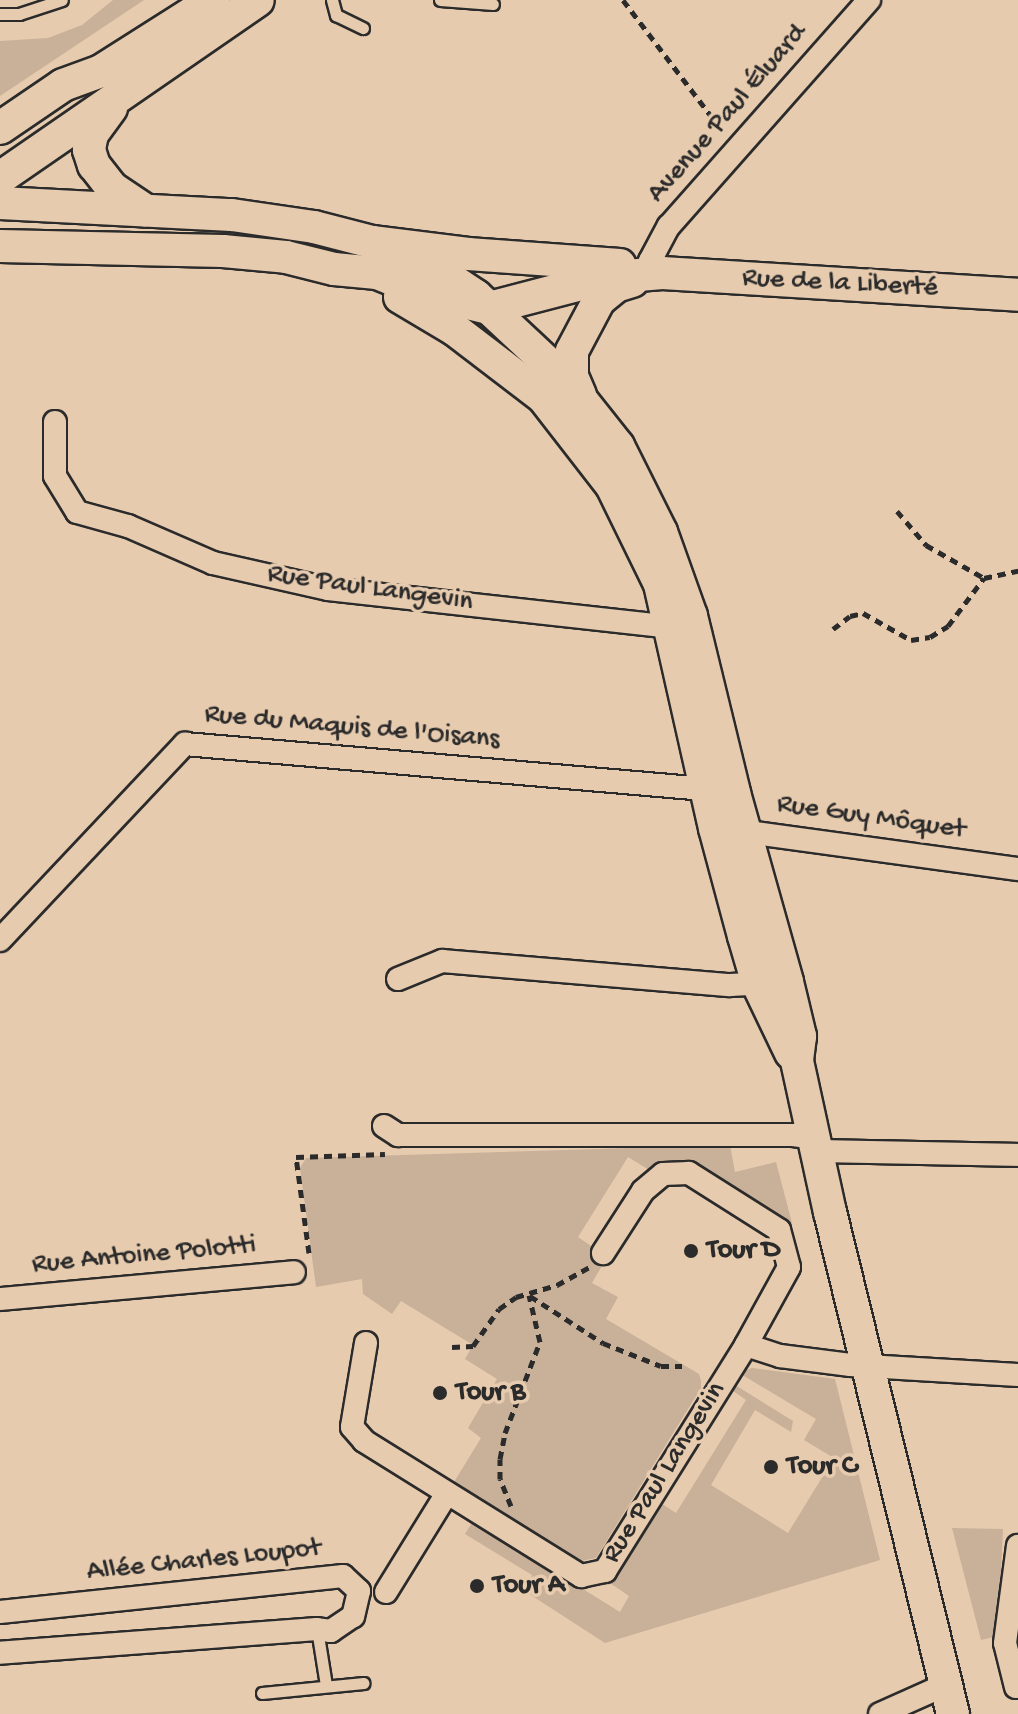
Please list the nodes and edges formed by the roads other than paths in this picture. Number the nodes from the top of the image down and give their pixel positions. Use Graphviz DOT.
graph roads {
  1 [pos="62,0"];
  2 [pos="213,0"];
  3 [pos="258,0"];
  4 [pos="332,0"];
  5 [pos="440,0"];
  6 [pos="869,0"];
  7 [pos="493,4"];
  8 [pos="0,14"];
  9 [pos="363,28"];
  10 [pos="110,84"];
  11 [pos="0,128"];
  12 [pos="0,143"];
  13 [pos="0,178"];
  14 [pos="0,203"];
  15 [pos="145,210"];
  16 [pos="372,242"];
  17 [pos="0,246"];
  18 [pos="582,263"];
  19 [pos="334,269"];
  20 [pos="652,272"];
  21 [pos="1018,295"];
  22 [pos="489,308"];
  23 [pos="508,368"];
  24 [pos="583,402"];
  25 [pos="55,422"];
  26 [pos="682,622"];
  27 [pos="720,790"];
  28 [pos="730,829"];
  29 [pos="1018,869"];
  30 [pos="0,940"];
  31 [pos="398,979"];
  32 [pos="772,983"];
  33 [pos="384,1126"];
  34 [pos="816,1144"];
  35 [pos="1018,1155"];
  36 [pos="603,1253"];
  37 [pos="294,1272"];
  38 [pos="0,1299"];
  39 [pos="366,1343"];
  40 [pos="746,1345"];
  41 [pos="867,1367"];
  42 [pos="1018,1375"];
  43 [pos="446,1495"];
  44 [pos="1018,1546"];
  45 [pos="386,1592"];
  46 [pos="0,1612"];
  47 [pos="317,1629"];
  48 [pos="0,1653"];
  49 [pos="364,1683"];
  50 [pos="326,1685"];
  51 [pos="1016,1687"];
  52 [pos="262,1693"];
  53 [pos="949,1700"];
  54 [pos="880,1714"];
  1 -- 8 [label="lane"];
  2 -- 10 [label="street"];
  3 -- 10 [label="street"];
  4 -- 9 [label="lane"];
  5 -- 7 [label="lane"];
  6 -- 20 [label="street, Avenue Paul Éluard"];
  10 -- 11 [label="street"];
  10 -- 12 [label="street"];
  10 -- 13 [label="street"];
  10 -- 15 [label="street"];
  14 -- 15 [label="street"];
  15 -- 16 [label="street"];
  16 -- 18 [label="street, Rue de la Liberté"];
  16 -- 22 [label="street"];
  17 -- 19 [label="street"];
  18 -- 20 [label="street, Rue de la Liberté"];
  18 -- 22 [label="street, Rue de la Liberté"];
  19 -- 22 [label="street, Rue de la Liberté"];
  19 -- 23 [label="street"];
  20 -- 21 [label="street, Rue de la Liberté"];
  20 -- 22 [label="street, Rue de la Liberté"];
  20 -- 24 [label="street, Rue de la Liberté"];
  22 -- 23 [label="street"];
  22 -- 24 [label="street"];
  23 -- 26 [label="street"];
  24 -- 26 [label="street"];
  25 -- 26 [label="street, Rue Paul Langevin"];
  26 -- 27 [label="street"];
  27 -- 28 [label="street"];
  27 -- 30 [label="street, Rue du Maquis de l'Oisans"];
  28 -- 29 [label="street, Rue Guy Môquet"];
  28 -- 32 [label="street"];
  31 -- 32 [label="street"];
  32 -- 34 [label="street"];
  33 -- 34 [label="street"];
  34 -- 35 [label="street"];
  34 -- 41 [label="street"];
  36 -- 40 [label="street, Rue Paul Langevin"];
  37 -- 38 [label="street, Rue Antoine Polotti"];
  39 -- 43 [label="street, Rue Paul Langevin"];
  40 -- 41 [label="street"];
  40 -- 43 [label="street, Rue Paul Langevin"];
  41 -- 42 [label="street"];
  41 -- 53 [label="street"];
  43 -- 45 [label="street"];
  44 -- 51 [label="street"];
  46 -- 47 [label="street, Allée Charles Loupot"];
  47 -- 48 [label="street, Allée Charles Loupot"];
  47 -- 50 [label="lane"];
  49 -- 50 [label="lane"];
  50 -- 52 [label="lane"];
  53 -- 54 [label="street"];
}
